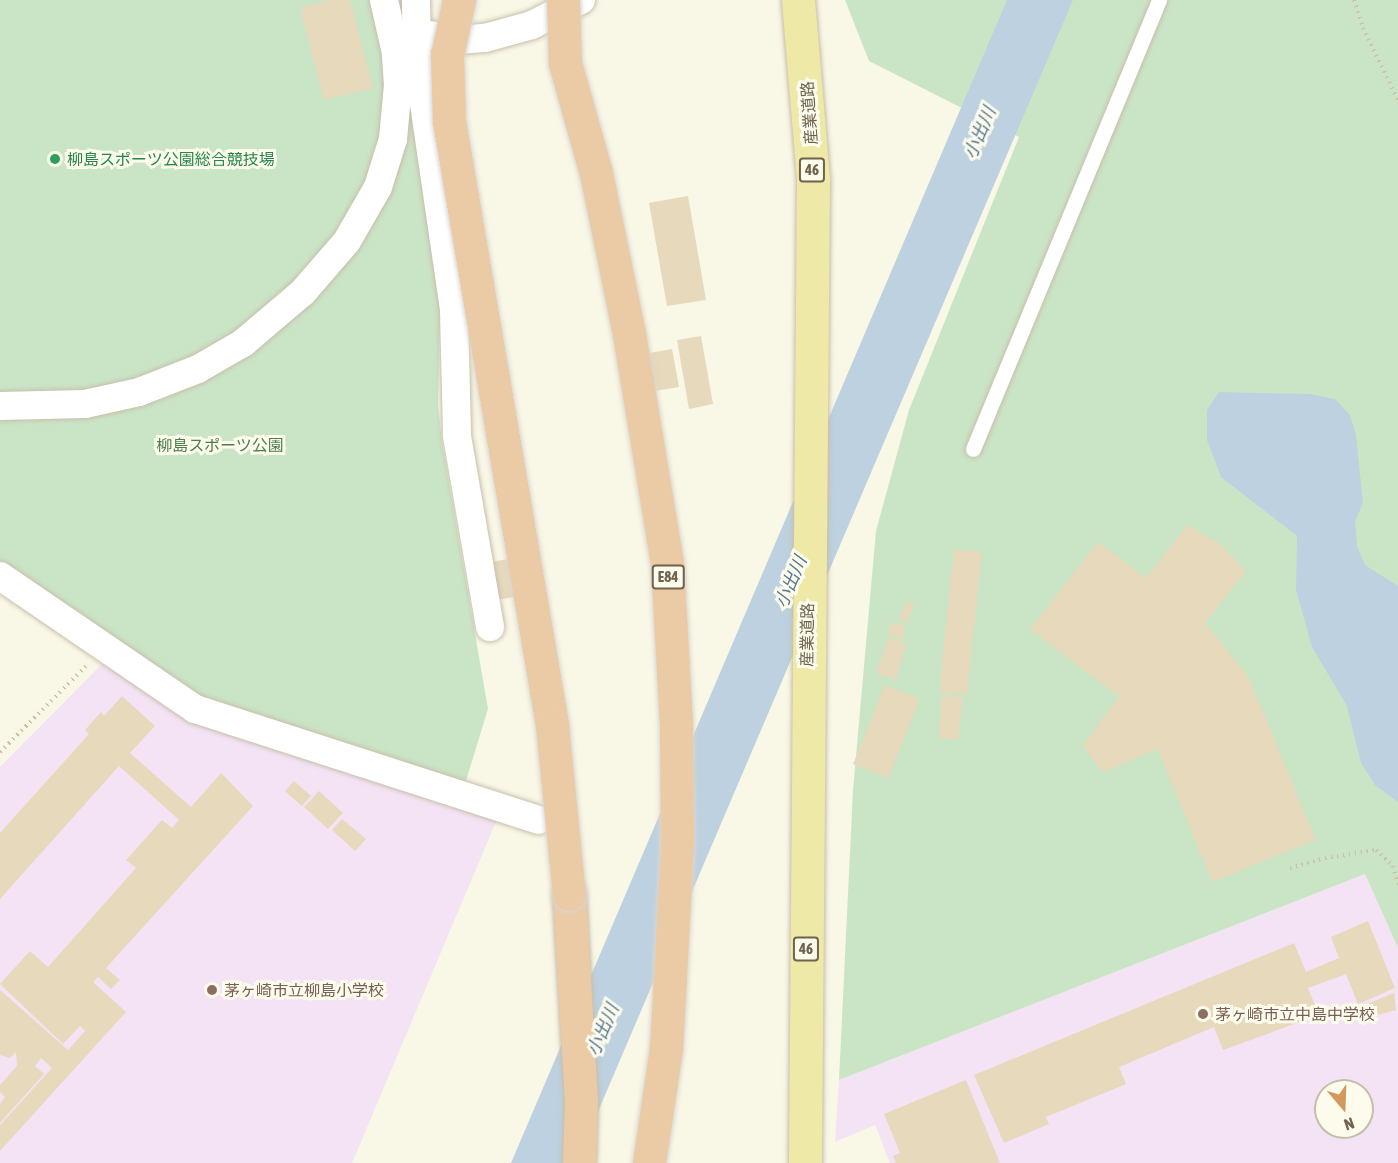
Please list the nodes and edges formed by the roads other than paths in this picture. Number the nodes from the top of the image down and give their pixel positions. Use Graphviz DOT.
graph roads {
  1 [pos="384,0"];
  2 [pos="416,0"];
  3 [pos="459,0"];
  4 [pos="563,0"];
  5 [pos="581,0"];
  6 [pos="798,0"];
  7 [pos="1159,0"];
  8 [pos="416,32"];
  9 [pos="0,406"];
  10 [pos="973,449"];
  11 [pos="0,576"];
  12 [pos="490,627"];
  13 [pos="539,820"];
  14 [pos="579,1163"];
  15 [pos="649,1163"];
  16 [pos="805,1163"];
  1 -- 9 [label="street"];
  2 -- 8 [label="street"];
  3 -- 14 [label="highway, bridge"];
  4 -- 15 [label="highway, E84, bridge"];
  5 -- 8 [label="street"];
  6 -- 16 [label="main road, 産業道路 / 46"];
  7 -- 10 [label="lane"];
  8 -- 12 [label="street"];
  11 -- 13 [label="street"];
}
